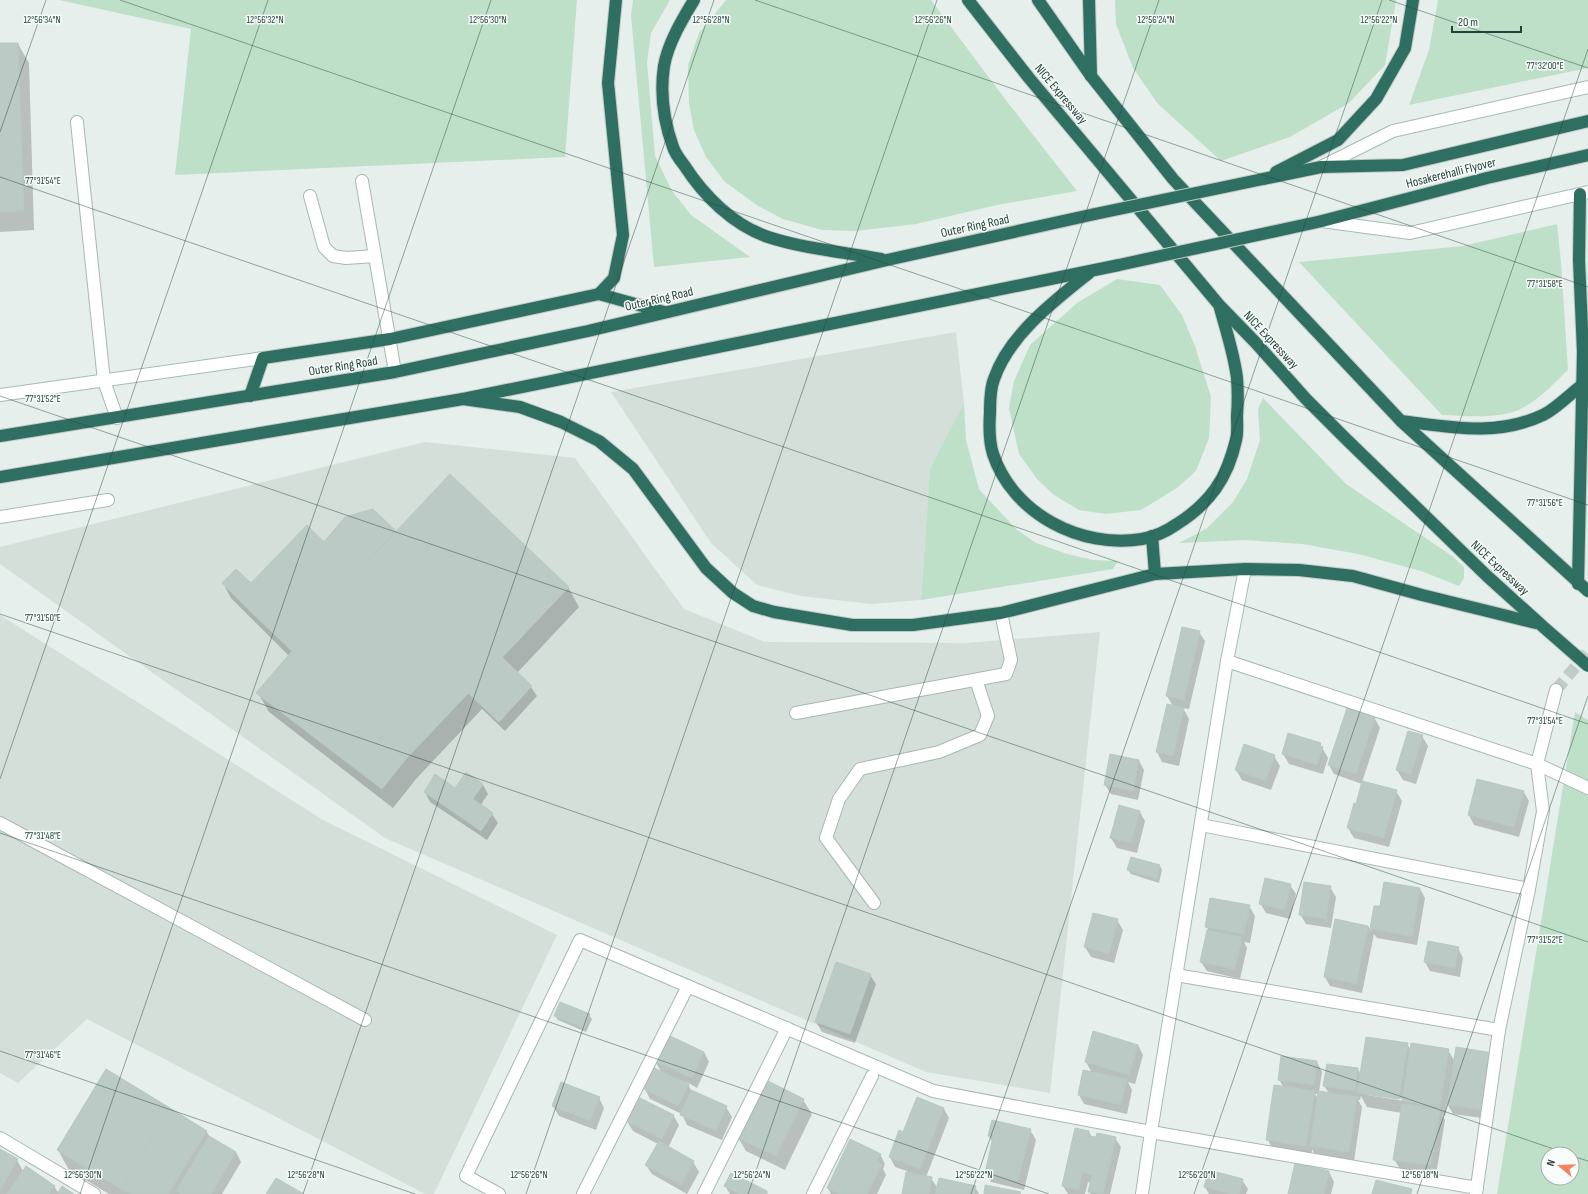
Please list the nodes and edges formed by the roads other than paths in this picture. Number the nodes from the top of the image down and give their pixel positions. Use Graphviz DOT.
graph roads {
  1 [pos="616,0"];
  2 [pos="694,0"];
  3 [pos="968,0"];
  4 [pos="1038,0"];
  5 [pos="1089,0"];
  6 [pos="1413,0"];
  7 [pos="1091,76"];
  8 [pos="1588,87"];
  9 [pos="1588,120"];
  10 [pos="78,122"];
  11 [pos="1588,155"];
  12 [pos="1321,167"];
  13 [pos="1263,179"];
  14 [pos="362,181"];
  15 [pos="1584,193"];
  16 [pos="310,196"];
  17 [pos="1322,221"];
  18 [pos="375,256"];
  19 [pos="887,260"];
  20 [pos="1092,271"];
  21 [pos="599,294"];
  22 [pos="1220,306"];
  23 [pos="665,312"];
  24 [pos="390,339"];
  25 [pos="263,358"];
  26 [pos="395,372"];
  27 [pos="104,381"];
  28 [pos="1582,385"];
  29 [pos="0,395"];
  30 [pos="250,396"];
  31 [pos="463,399"];
  32 [pos="117,418"];
  33 [pos="1401,421"];
  34 [pos="0,436"];
  35 [pos="0,477"];
  36 [pos="108,500"];
  37 [pos="0,517"];
  38 [pos="1152,536"];
  39 [pos="1246,569"];
  40 [pos="1155,574"];
  41 [pos="1578,584"];
  42 [pos="1588,591"];
  43 [pos="1001,613"];
  44 [pos="1540,624"];
  45 [pos="1227,661"];
  46 [pos="1588,666"];
  47 [pos="976,680"];
  48 [pos="1556,690"];
  49 [pos="796,713"];
  50 [pos="1537,764"];
  51 [pos="1588,788"];
  52 [pos="0,823"];
  53 [pos="1201,825"];
  54 [pos="1529,889"];
  55 [pos="874,902"];
  56 [pos="1176,975"];
  57 [pos="688,986"];
  58 [pos="365,1020"];
  59 [pos="787,1028"];
  60 [pos="1499,1030"];
  61 [pos="872,1076"];
  62 [pos="1151,1132"];
  63 [pos="0,1138"];
  64 [pos="1477,1191"];
  65 [pos="94,1194"];
  66 [pos="500,1194"];
  67 [pos="583,1194"];
  68 [pos="704,1194"];
  69 [pos="813,1194"];
  70 [pos="1142,1194"];
  1 -- 21 [label="highway"];
  2 -- 19 [label="highway"];
  3 -- 22 [label="highway, NICE Expressway"];
  4 -- 7 [label="highway"];
  5 -- 7 [label="highway"];
  6 -- 13 [label="highway"];
  7 -- 33 [label="highway"];
  8 -- 12 [label="street"];
  9 -- 12 [label="highway, Hosakerehalli Flyover"];
  10 -- 27 [label="street"];
  11 -- 17 [label="highway, Hosakerehalli Flyover"];
  12 -- 13 [label="highway, Outer Ring Road"];
  13 -- 19 [label="highway, Outer Ring Road, bridge"];
  14 -- 18 [label="street"];
  15 -- 17 [label="street"];
  15 -- 28 [label="highway"];
  16 -- 18 [label="street"];
  17 -- 20 [label="highway, bridge"];
  18 -- 24 [label="street"];
  19 -- 23 [label="highway, Outer Ring Road"];
  20 -- 31 [label="highway"];
  20 -- 38 [label="highway"];
  21 -- 23 [label="highway"];
  21 -- 24 [label="highway"];
  22 -- 38 [label="highway"];
  22 -- 44 [label="highway, NICE Expressway"];
  23 -- 26 [label="highway, Outer Ring Road"];
  24 -- 25 [label="highway"];
  24 -- 26 [label="street"];
  25 -- 27 [label="street"];
  25 -- 30 [label="highway"];
  26 -- 30 [label="highway, Outer Ring Road"];
  27 -- 29 [label="street"];
  27 -- 32 [label="street"];
  28 -- 33 [label="highway"];
  28 -- 41 [label="highway"];
  30 -- 32 [label="highway, Outer Ring Road"];
  31 -- 35 [label="highway"];
  31 -- 43 [label="highway"];
  32 -- 34 [label="highway, Outer Ring Road"];
  33 -- 41 [label="highway"];
  36 -- 37 [label="street"];
  38 -- 40 [label="highway"];
  39 -- 40 [label="highway"];
  39 -- 44 [label="highway"];
  39 -- 45 [label="street"];
  40 -- 43 [label="highway"];
  41 -- 42 [label="highway"];
  43 -- 47 [label="street"];
  44 -- 46 [label="highway, NICE Expressway, bridge"];
  45 -- 50 [label="street"];
  45 -- 53 [label="street"];
  47 -- 49 [label="street"];
  47 -- 55 [label="street"];
  48 -- 50 [label="street"];
  50 -- 51 [label="street"];
  50 -- 54 [label="street"];
  52 -- 58 [label="street"];
  53 -- 54 [label="street"];
  53 -- 56 [label="street"];
  54 -- 60 [label="street"];
  56 -- 60 [label="street"];
  56 -- 62 [label="street"];
  57 -- 59 [label="street"];
  57 -- 66 [label="street"];
  57 -- 67 [label="street"];
  59 -- 62 [label="street"];
  59 -- 68 [label="street"];
  60 -- 64 [label="street"];
  61 -- 69 [label="street"];
  62 -- 64 [label="street"];
  62 -- 70 [label="street"];
  63 -- 65 [label="street"];
}
